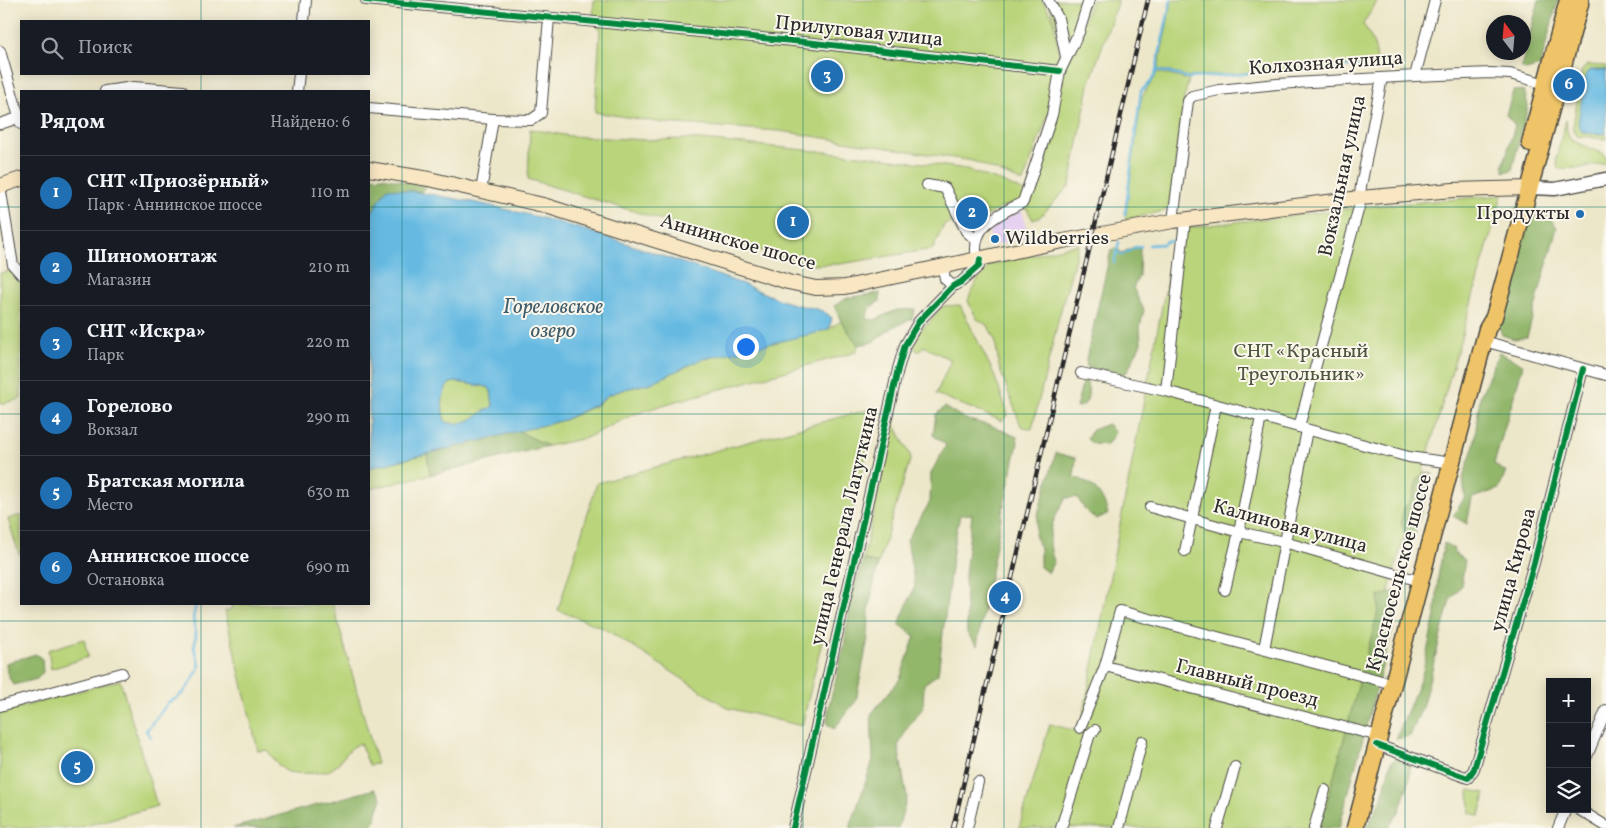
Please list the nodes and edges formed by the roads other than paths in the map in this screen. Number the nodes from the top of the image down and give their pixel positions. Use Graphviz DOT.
graph roads {
  1 [pos="306,0"];
  2 [pos="366,0"];
  3 [pos="1048,0"];
  4 [pos="1088,0"];
  5 [pos="1435,0"];
  6 [pos="1568,0"];
  7 [pos="1580,0"];
  8 [pos="549,18"];
  9 [pos="304,20"];
  10 [pos="0,51"];
  11 [pos="1066,57"];
  12 [pos="1060,71"];
  13 [pos="299,75"];
  14 [pos="1415,76"];
  15 [pos="1382,78"];
  16 [pos="1546,84"];
  17 [pos="113,90"];
  18 [pos="171,90"];
  19 [pos="297,90"];
  20 [pos="370,108"];
  21 [pos="20,116"];
  22 [pos="20,119"];
  23 [pos="493,119"];
  24 [pos="0,124"];
  25 [pos="370,169"];
  26 [pos="20,179"];
  27 [pos="1606,179"];
  28 [pos="927,185"];
  29 [pos="0,186"];
  30 [pos="1524,188"];
  31 [pos="481,191"];
  32 [pos="1360,198"];
  33 [pos="1179,221"];
  34 [pos="976,240"];
  35 [pos="979,259"];
  36 [pos="942,267"];
  37 [pos="20,273"];
  38 [pos="953,286"];
  39 [pos="1485,335"];
  40 [pos="1584,369"];
  41 [pos="1081,373"];
  42 [pos="1606,375"];
  43 [pos="1166,391"];
  44 [pos="1216,405"];
  45 [pos="1261,417"];
  46 [pos="1303,428"];
  47 [pos="1452,463"];
  48 [pos="1150,507"];
  49 [pos="1192,518"];
  50 [pos="1239,532"];
  51 [pos="1284,542"];
  52 [pos="1185,551"];
  53 [pos="1420,581"];
  54 [pos="1225,590"];
  55 [pos="1264,649"];
  56 [pos="1105,666"];
  57 [pos="122,673"];
  58 [pos="1393,684"];
  59 [pos="0,706"];
  60 [pos="1606,710"];
  61 [pos="1080,728"];
  62 [pos="1095,730"];
  63 [pos="1378,740"];
  64 [pos="1142,741"];
  65 [pos="1591,746"];
  66 [pos="1235,767"];
  67 [pos="1468,778"];
  68 [pos="978,782"];
  69 [pos="1325,790"];
  70 [pos="1564,813"];
  71 [pos="1585,813"];
  72 [pos="1606,826"];
  73 [pos="793,828"];
  74 [pos="967,828"];
  75 [pos="1061,828"];
  76 [pos="1119,828"];
  77 [pos="1217,828"];
  78 [pos="1314,828"];
  79 [pos="1355,828"];
  80 [pos="1558,828"];
  1 -- 9 [label="street"];
  2 -- 8 [label="street, Прилуговая улица"];
  3 -- 11 [label="street"];
  4 -- 11 [label="street"];
  5 -- 14 [label="street, Колхозная улица"];
  6 -- 16 [label="highway, Красносельское шоссе"];
  7 -- 30 [label="highway, Красносельское шоссе"];
  8 -- 12 [label="street, Прилуговая улица"];
  8 -- 23 [label="street"];
  10 -- 21 [label="street"];
  11 -- 12 [label="street"];
  12 -- 34 [label="street"];
  13 -- 19 [label="street"];
  14 -- 15 [label="street, Колхозная улица"];
  14 -- 16 [label="street"];
  15 -- 32 [label="street, Вокзальная улица"];
  15 -- 33 [label="street, Колхозная улица"];
  16 -- 30 [label="highway, Красносельское шоссе"];
  17 -- 18 [label="street"];
  20 -- 23 [label="street"];
  22 -- 24 [label="street"];
  23 -- 31 [label="street"];
  25 -- 31 [label="main road, Аннинское шоссе"];
  26 -- 29 [label="main road"];
  27 -- 30 [label="street, Аннинское шоссе"];
  28 -- 34 [label="street"];
  29 -- 37 [label="street"];
  30 -- 32 [label="main road, Аннинское шоссе"];
  30 -- 39 [label="highway, Красносельское шоссе"];
  31 -- 36 [label="main road, Аннинское шоссе"];
  32 -- 33 [label="main road, Аннинское шоссе"];
  32 -- 46 [label="street, Вокзальная улица"];
  33 -- 35 [label="main road, Аннинское шоссе"];
  33 -- 43 [label="street"];
  34 -- 35 [label="street"];
  35 -- 36 [label="main road, Аннинское шоссе"];
  35 -- 38 [label="street, улица Генерала Лагуткина"];
  36 -- 38 [label="street"];
  38 -- 73 [label="street, улица Генерала Лагуткина"];
  39 -- 40 [label="street"];
  39 -- 47 [label="highway, Красносельское шоссе"];
  40 -- 42 [label="street"];
  40 -- 67 [label="street, улица Кирова"];
  41 -- 43 [label="street"];
  43 -- 44 [label="street"];
  44 -- 45 [label="street"];
  44 -- 49 [label="street"];
  45 -- 46 [label="street"];
  45 -- 50 [label="street"];
  46 -- 47 [label="street"];
  46 -- 51 [label="street, Вокзальная улица"];
  47 -- 53 [label="highway, Красносельское шоссе"];
  48 -- 49 [label="street, Калиновая улица"];
  49 -- 50 [label="street, Калиновая улица"];
  49 -- 52 [label="street"];
  50 -- 51 [label="street, Калиновая улица"];
  50 -- 54 [label="street"];
  51 -- 53 [label="street, Калиновая улица"];
  51 -- 55 [label="street, Вокзальная улица"];
  53 -- 58 [label="highway, Красносельское шоссе"];
  55 -- 56 [label="street"];
  55 -- 58 [label="street"];
  56 -- 61 [label="street"];
  56 -- 63 [label="street, Главный проезд"];
  57 -- 59 [label="street"];
  58 -- 63 [label="highway, Красносельское шоссе"];
  60 -- 65 [label="street"];
  62 -- 75 [label="street"];
  63 -- 67 [label="street, Главный проезд"];
  63 -- 79 [label="highway, Красносельское шоссе"];
  64 -- 76 [label="street"];
  66 -- 77 [label="street"];
  68 -- 74 [label="street"];
  69 -- 78 [label="street"];
  70 -- 80 [label="street"];
  71 -- 72 [label="street"];
}
